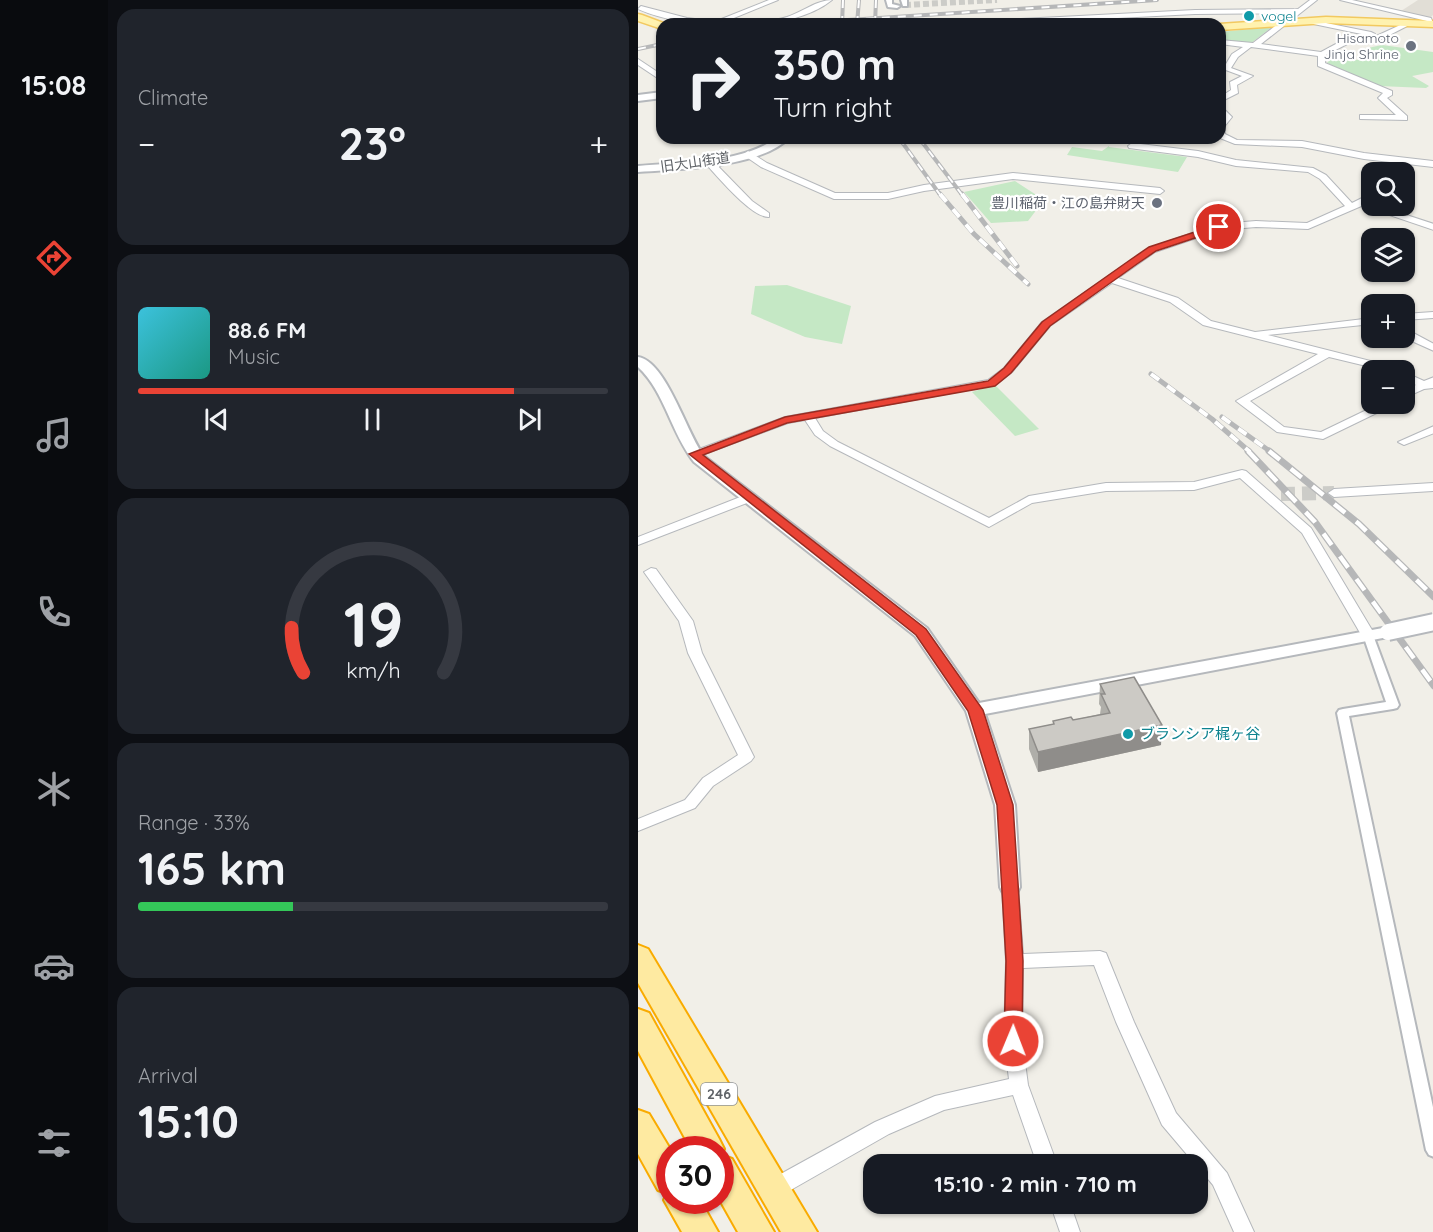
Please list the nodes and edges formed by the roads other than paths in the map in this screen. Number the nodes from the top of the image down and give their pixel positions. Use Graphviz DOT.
graph roads {
  1 [pos="775,0"];
  2 [pos="829,0"];
  3 [pos="1314,0"];
  4 [pos="1343,0"];
  5 [pos="886,4"];
  6 [pos="897,6"];
  7 [pos="1298,11"];
  8 [pos="640,13"];
  9 [pos="677,18"];
  10 [pos="730,18"];
  11 [pos="794,18"];
  12 [pos="1100,18"];
  13 [pos="1306,21"];
  14 [pos="656,22"];
  15 [pos="1283,22"];
  16 [pos="1411,22"];
  17 [pos="1433,24"];
  18 [pos="1226,27"];
  19 [pos="1382,36"];
  20 [pos="1226,43"];
  21 [pos="1252,45"];
  22 [pos="1322,54"];
  23 [pos="638,61"];
  24 [pos="642,67"];
  25 [pos="656,75"];
  26 [pos="656,96"];
  27 [pos="1226,96"];
  28 [pos="638,98"];
  29 [pos="1363,117"];
  30 [pos="1226,138"];
  31 [pos="776,144"];
  32 [pos="1134,144"];
  33 [pos="748,154"];
  34 [pos="709,162"];
  35 [pos="1407,162"];
  36 [pos="1415,163"];
  37 [pos="1433,164"];
  38 [pos="638,170"];
  39 [pos="1160,190"];
  40 [pos="1361,205"];
  41 [pos="1350,206"];
  42 [pos="766,215"];
  43 [pos="1402,216"];
  44 [pos="1433,227"];
  45 [pos="1110,279"];
  46 [pos="1433,315"];
  47 [pos="1415,316"];
  48 [pos="1361,322"];
  49 [pos="1248,335"];
  50 [pos="1415,339"];
  51 [pos="1433,348"];
  52 [pos="1326,354"];
  53 [pos="638,361"];
  54 [pos="1361,362"];
  55 [pos="1415,379"];
  56 [pos="1431,385"];
  57 [pos="1415,391"];
  58 [pos="1367,414"];
  59 [pos="808,416"];
  60 [pos="1433,429"];
  61 [pos="1404,442"];
  62 [pos="695,454"];
  63 [pos="1433,487"];
  64 [pos="1334,493"];
  65 [pos="1282,494"];
  66 [pos="1266,495"];
  67 [pos="748,498"];
  68 [pos="638,541"];
  69 [pos="651,572"];
  70 [pos="1433,622"];
  71 [pos="1367,635"];
  72 [pos="975,710"];
  73 [pos="638,825"];
  74 [pos="1010,887"];
  75 [pos="638,957"];
  76 [pos="1015,961"];
  77 [pos="638,1022"];
  78 [pos="1019,1085"];
  79 [pos="638,1124"];
  80 [pos="701,1136"];
  81 [pos="1433,1150"];
  82 [pos="1043,1154"];
  83 [pos="656,1155"];
  84 [pos="775,1188"];
  85 [pos="734,1193"];
  86 [pos="690,1214"];
  87 [pos="1064,1214"];
  88 [pos="701,1232"];
  89 [pos="757,1232"];
  90 [pos="800,1232"];
  91 [pos="1070,1232"];
  92 [pos="1244,1232"];
  1 -- 10 [label="street"];
  2 -- 11 [label="street"];
  3 -- 7 [label="street"];
  4 -- 17 [label="street"];
  5 -- 6 [label="street"];
  7 -- 12 [label="street"];
  7 -- 15 [label="street"];
  8 -- 9 [label="street"];
  8 -- 14 [label="main road"];
  13 -- 15 [label="main road"];
  13 -- 16 [label="main road"];
  13 -- 19 [label="street"];
  15 -- 18 [label="main road"];
  15 -- 21 [label="street"];
  16 -- 17 [label="main road"];
  16 -- 19 [label="street"];
  19 -- 22 [label="street"];
  20 -- 21 [label="street"];
  21 -- 22 [label="street"];
  21 -- 27 [label="street"];
  22 -- 29 [label="street"];
  23 -- 24 [label="street"];
  24 -- 25 [label="street"];
  26 -- 28 [label="street"];
  30 -- 35 [label="street"];
  31 -- 33 [label="street, 旧大山街道"];
  32 -- 41 [label="street"];
  33 -- 34 [label="street, 旧大山街道"];
  33 -- 39 [label="street"];
  34 -- 38 [label="street, 旧大山街道"];
  34 -- 42 [label="street"];
  36 -- 37 [label="street"];
  40 -- 41 [label="street"];
  41 -- 45 [label="street"];
  43 -- 44 [label="street"];
  45 -- 49 [label="street"];
  45 -- 59 [label="street"];
  46 -- 47 [label="street"];
  48 -- 49 [label="street"];
  49 -- 52 [label="street"];
  50 -- 51 [label="street"];
  52 -- 54 [label="street"];
  52 -- 58 [label="street"];
  53 -- 62 [label="street"];
  55 -- 56 [label="street"];
  56 -- 57 [label="street"];
  59 -- 62 [label="street"];
  59 -- 66 [label="street"];
  60 -- 61 [label="street"];
  62 -- 67 [label="street"];
  63 -- 64 [label="street"];
  65 -- 66 [label="street"];
  66 -- 71 [label="street"];
  67 -- 68 [label="street"];
  67 -- 72 [label="street"];
  69 -- 73 [label="street"];
  70 -- 71 [label="street, bridge"];
  71 -- 72 [label="street"];
  71 -- 81 [label="street"];
  72 -- 74 [label="street"];
  74 -- 76 [label="street"];
  75 -- 84 [label="highway, 246"];
  76 -- 78 [label="street"];
  76 -- 92 [label="street"];
  77 -- 80 [label="highway, 246"];
  78 -- 82 [label="street"];
  78 -- 84 [label="street"];
  79 -- 83 [label="highway"];
  84 -- 90 [label="highway, 246"];
  85 -- 89 [label="highway"];
  86 -- 88 [label="highway"];
  87 -- 91 [label="street"];
}
